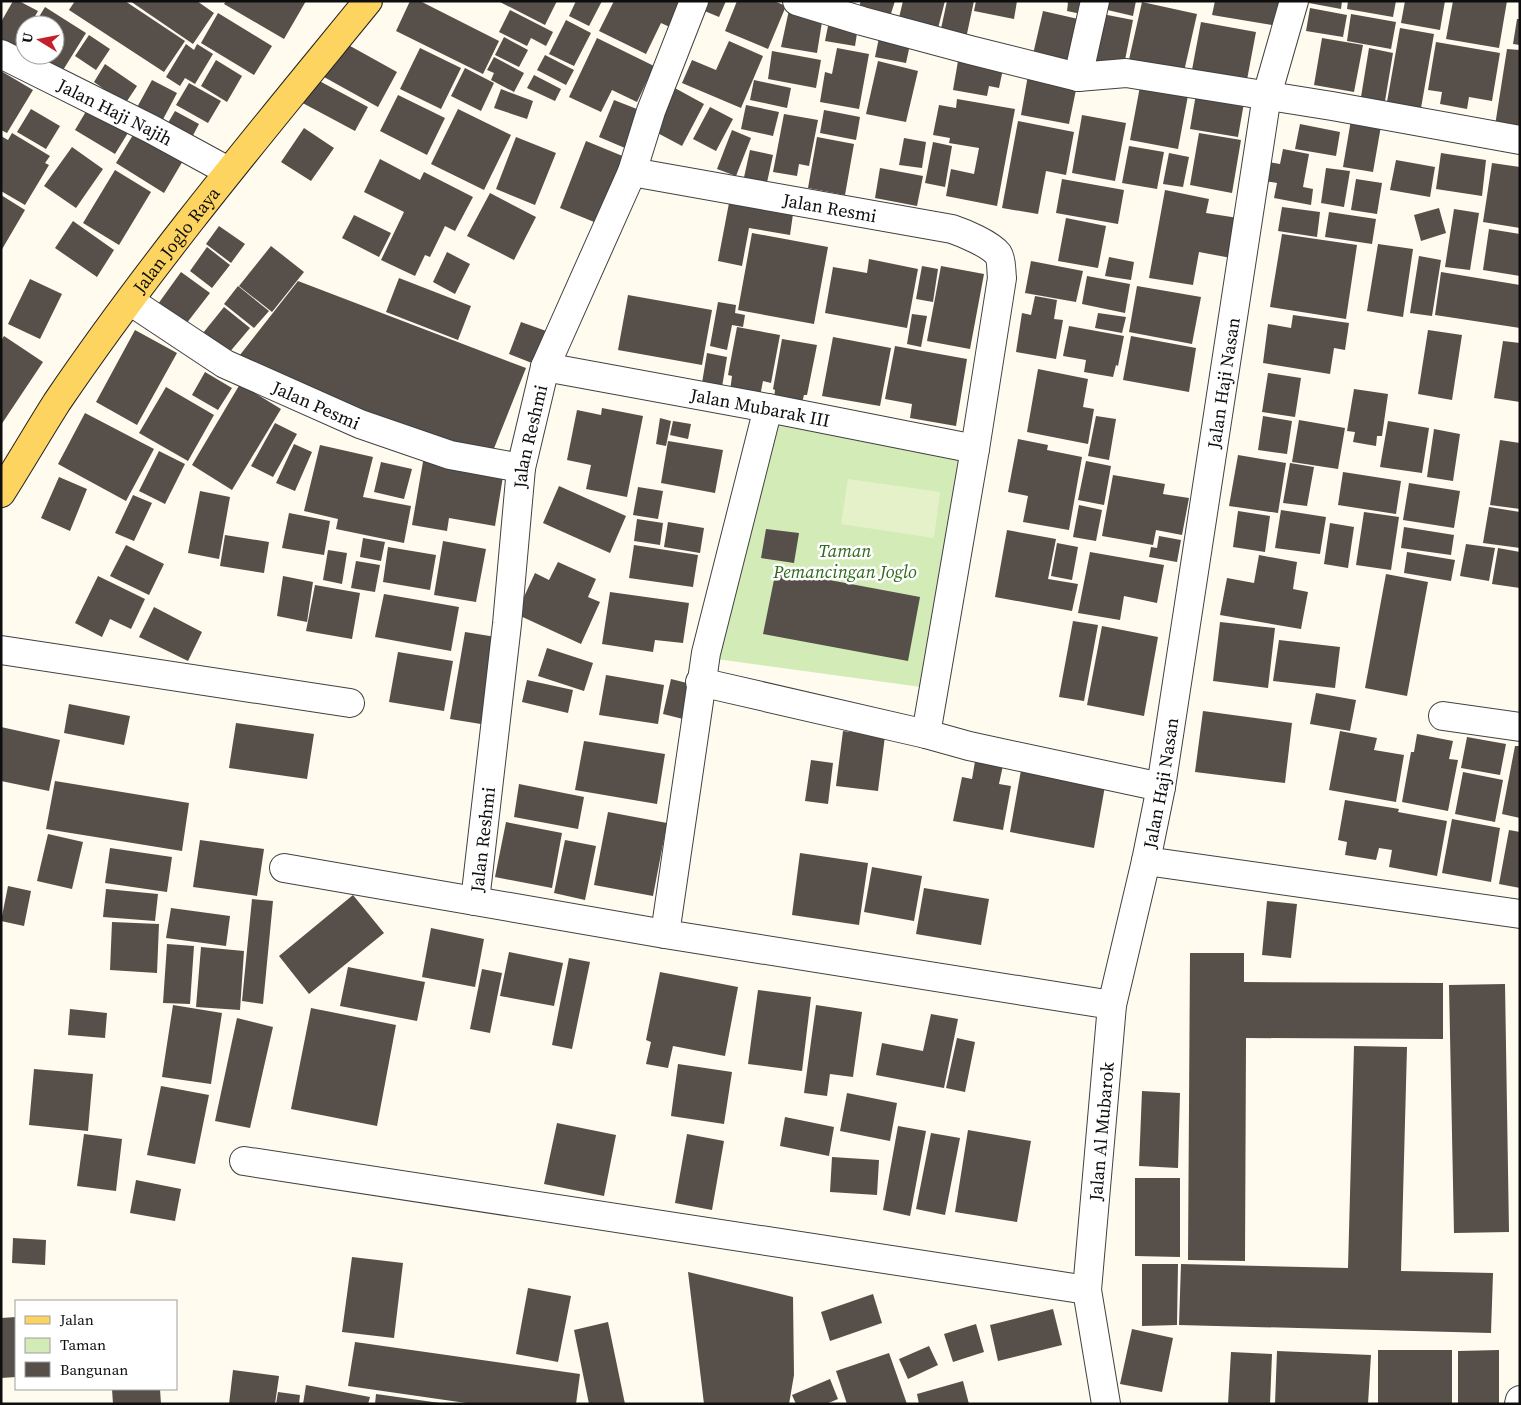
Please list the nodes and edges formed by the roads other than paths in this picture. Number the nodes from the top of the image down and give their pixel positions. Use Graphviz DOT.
graph roads {
  1 [pos="368,1"];
  2 [pos="694,1"];
  3 [pos="797,1"];
  4 [pos="1095,1"];
  5 [pos="1294,1"];
  6 [pos="1,54"];
  7 [pos="1078,76"];
  8 [pos="1267,95"];
  9 [pos="1520,140"];
  10 [pos="228,172"];
  11 [pos="632,172"];
  12 [pos="130,300"];
  13 [pos="545,367"];
  14 [pos="768,408"];
  15 [pos="975,449"];
  16 [pos="521,468"];
  17 [pos="1,493"];
  18 [pos="1,650"];
  19 [pos="700,682"];
  20 [pos="350,704"];
  21 [pos="1443,716"];
  22 [pos="1520,727"];
  23 [pos="926,734"];
  24 [pos="1161,787"];
  25 [pos="1146,861"];
  26 [pos="284,868"];
  27 [pos="475,901"];
  28 [pos="1520,914"];
  29 [pos="666,934"];
  30 [pos="1112,1005"];
  31 [pos="244,1161"];
  32 [pos="1087,1290"];
  33 [pos="1520,1400"];
  34 [pos="1106,1404"];
  35 [pos="1519,1404"];
  1 -- 10 [label="main road, Jalan Joglo Raya"];
  2 -- 11 [label="street, Jalan Reshmi"];
  3 -- 7 [label="street"];
  4 -- 7 [label="street"];
  5 -- 8 [label="street, Jalan Haji Nasan"];
  6 -- 10 [label="street, Jalan Haji Najih"];
  7 -- 8 [label="street"];
  8 -- 9 [label="street"];
  8 -- 24 [label="street, Jalan Haji Nasan"];
  10 -- 12 [label="main road, Jalan Joglo Raya"];
  11 -- 13 [label="street, Jalan Reshmi"];
  11 -- 15 [label="street, Jalan Resmi"];
  12 -- 16 [label="street, Jalan Pesmi"];
  12 -- 17 [label="main road, Jalan Joglo Raya"];
  13 -- 14 [label="street, Jalan Mubarak III"];
  13 -- 16 [label="street, Jalan Reshmi"];
  14 -- 15 [label="street, Jalan Mubarak III"];
  14 -- 19 [label="street"];
  15 -- 23 [label="street"];
  16 -- 27 [label="street, Jalan Reshmi"];
  18 -- 20 [label="street"];
  19 -- 23 [label="street"];
  19 -- 29 [label="street"];
  21 -- 22 [label="street"];
  23 -- 24 [label="street"];
  24 -- 25 [label="street, Jalan Haji Nasan"];
  25 -- 28 [label="street"];
  25 -- 30 [label="street, Jalan Al Mubarok"];
  26 -- 27 [label="street"];
  27 -- 29 [label="street"];
  29 -- 30 [label="street"];
  30 -- 32 [label="street, Jalan Al Mubarok"];
  31 -- 32 [label="street"];
  32 -- 34 [label="street, Jalan Al Mubarok"];
  33 -- 35 [label="street"];
}
